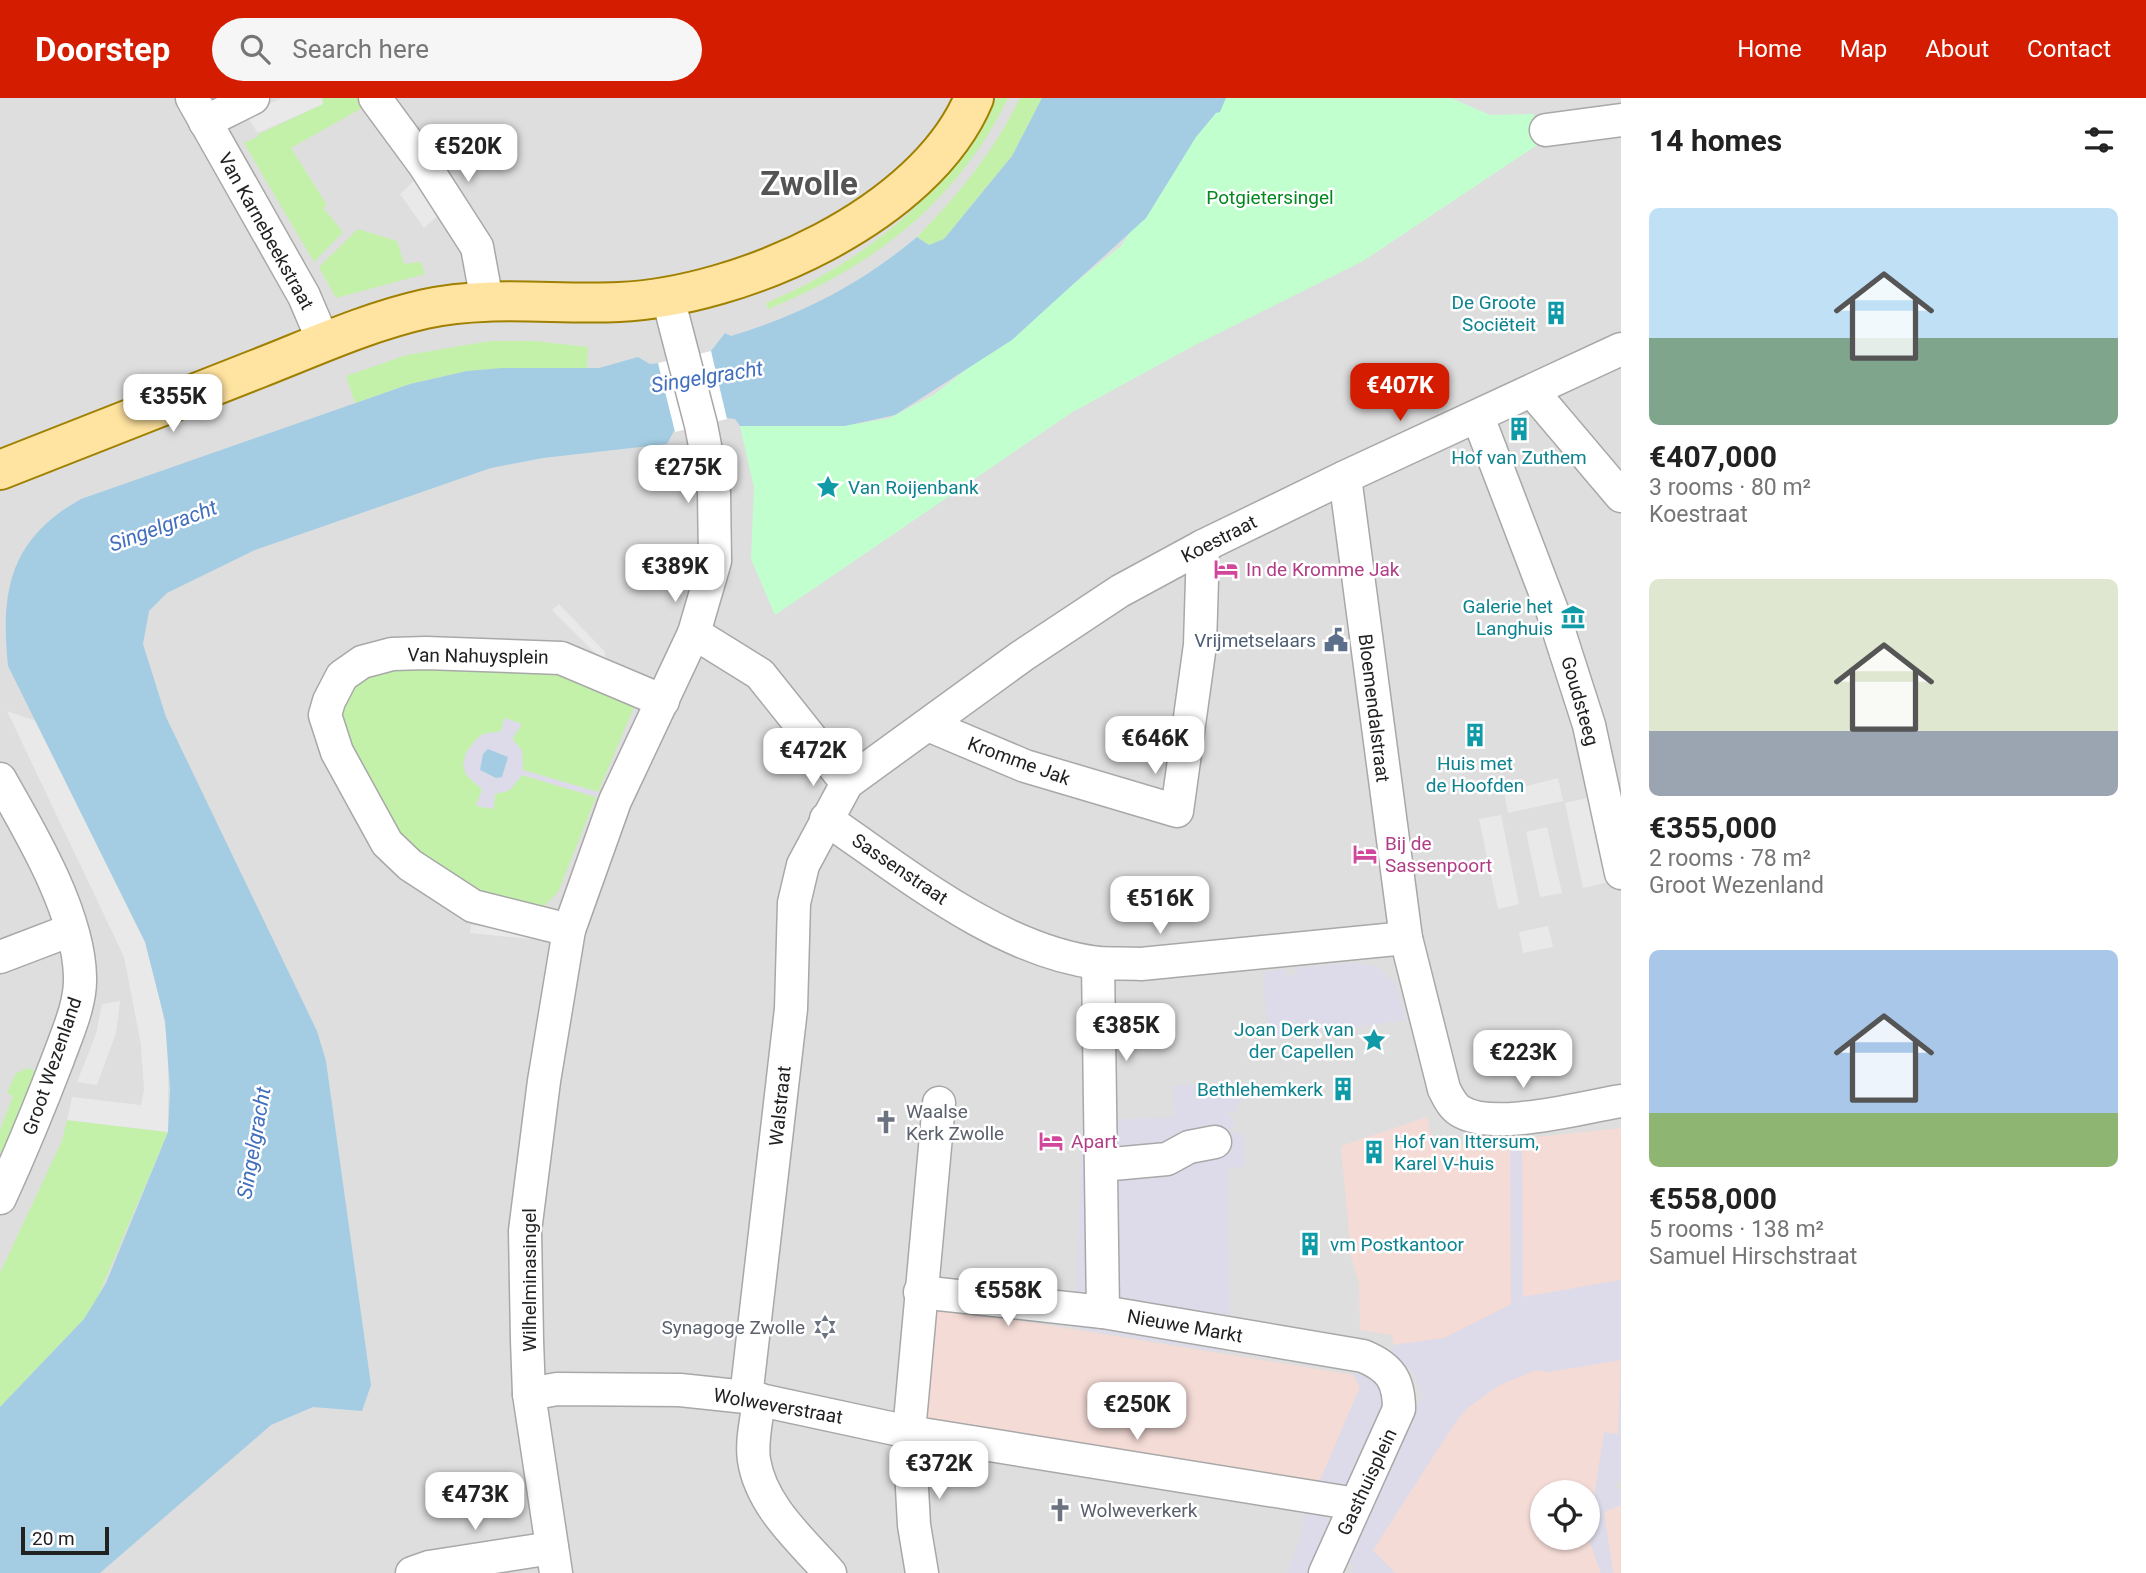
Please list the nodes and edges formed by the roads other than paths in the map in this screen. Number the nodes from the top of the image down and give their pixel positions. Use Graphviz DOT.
graph roads {
  1 [pos="253,98"];
  2 [pos="375,98"];
  3 [pos="974,98"];
  4 [pos="198,110"];
  5 [pos="1621,120"];
  6 [pos="1546,130"];
  7 [pos="668,298"];
  8 [pos="487,302"];
  9 [pos="324,342"];
  10 [pos="1621,349"];
  11 [pos="1533,392"];
  12 [pos="1478,417"];
  13 [pos="0,470"];
  14 [pos="1345,477"];
  15 [pos="1621,496"];
  16 [pos="1203,546"];
  17 [pos="694,633"];
  18 [pos="663,701"];
  19 [pos="928,725"];
  20 [pos="0,779"];
  21 [pos="846,783"];
  22 [pos="826,819"];
  23 [pos="1621,873"];
  24 [pos="71,930"];
  25 [pos="569,930"];
  26 [pos="1406,938"];
  27 [pos="0,957"];
  28 [pos="1098,963"];
  29 [pos="1621,1101"];
  30 [pos="939,1102"];
  31 [pos="1215,1142"];
  32 [pos="1102,1165"];
  33 [pos="0,1198"];
  34 [pos="920,1292"];
  35 [pos="1103,1312"];
  36 [pos="1399,1388"];
  37 [pos="529,1394"];
  38 [pos="752,1398"];
  39 [pos="909,1432"];
  40 [pos="1356,1504"];
  41 [pos="554,1560"];
  42 [pos="412,1573"];
  43 [pos="830,1573"];
  44 [pos="922,1573"];
  45 [pos="1325,1573"];
  1 -- 4 [label="street, Van Karnebeekstraat"];
  2 -- 8 [label="street"];
  3 -- 7 [label="main road"];
  4 -- 9 [label="street, Van Karnebeekstraat"];
  5 -- 6 [label="street"];
  7 -- 8 [label="main road"];
  7 -- 17 [label="street"];
  8 -- 9 [label="main road"];
  9 -- 13 [label="main road"];
  10 -- 11 [label="street, Koestraat"];
  11 -- 12 [label="street, Koestraat"];
  11 -- 15 [label="street"];
  12 -- 14 [label="street, Koestraat"];
  12 -- 23 [label="street, Goudsteeg"];
  14 -- 16 [label="street, Koestraat"];
  14 -- 26 [label="street, Bloemendalstraat"];
  16 -- 19 [label="street, Koestraat"];
  16 -- 19 [label="street, Kromme Jak"];
  17 -- 18 [label="street"];
  17 -- 21 [label="street"];
  18 -- 25 [label="street"];
  18 -- 25 [label="street, Van Nahuysplein"];
  19 -- 21 [label="street, Koestraat"];
  20 -- 24 [label="street, Groot Wezenland"];
  21 -- 22 [label="street"];
  22 -- 28 [label="street, Sassenstraat"];
  22 -- 38 [label="street, Walstraat"];
  24 -- 27 [label="street"];
  24 -- 33 [label="street, Groot Wezenland"];
  25 -- 37 [label="street, Wilhelminasingel"];
  26 -- 28 [label="street, Sassenstraat"];
  26 -- 29 [label="street, Bloemendalstraat"];
  28 -- 32 [label="street, Nieuwe Markt"];
  30 -- 34 [label="street"];
  31 -- 32 [label="street"];
  32 -- 35 [label="street, Nieuwe Markt"];
  34 -- 35 [label="street"];
  34 -- 39 [label="street"];
  35 -- 36 [label="street, Nieuwe Markt"];
  36 -- 40 [label="street, Gasthuisplein"];
  37 -- 38 [label="street, Wolweverstraat"];
  37 -- 41 [label="street, Wilhelminasingel"];
  38 -- 39 [label="street, Wolweverstraat"];
  38 -- 43 [label="street, Walstraat"];
  39 -- 40 [label="street, Wolweverstraat"];
  39 -- 44 [label="street"];
  40 -- 45 [label="street, Gasthuisplein"];
  41 -- 42 [label="street"];
}
